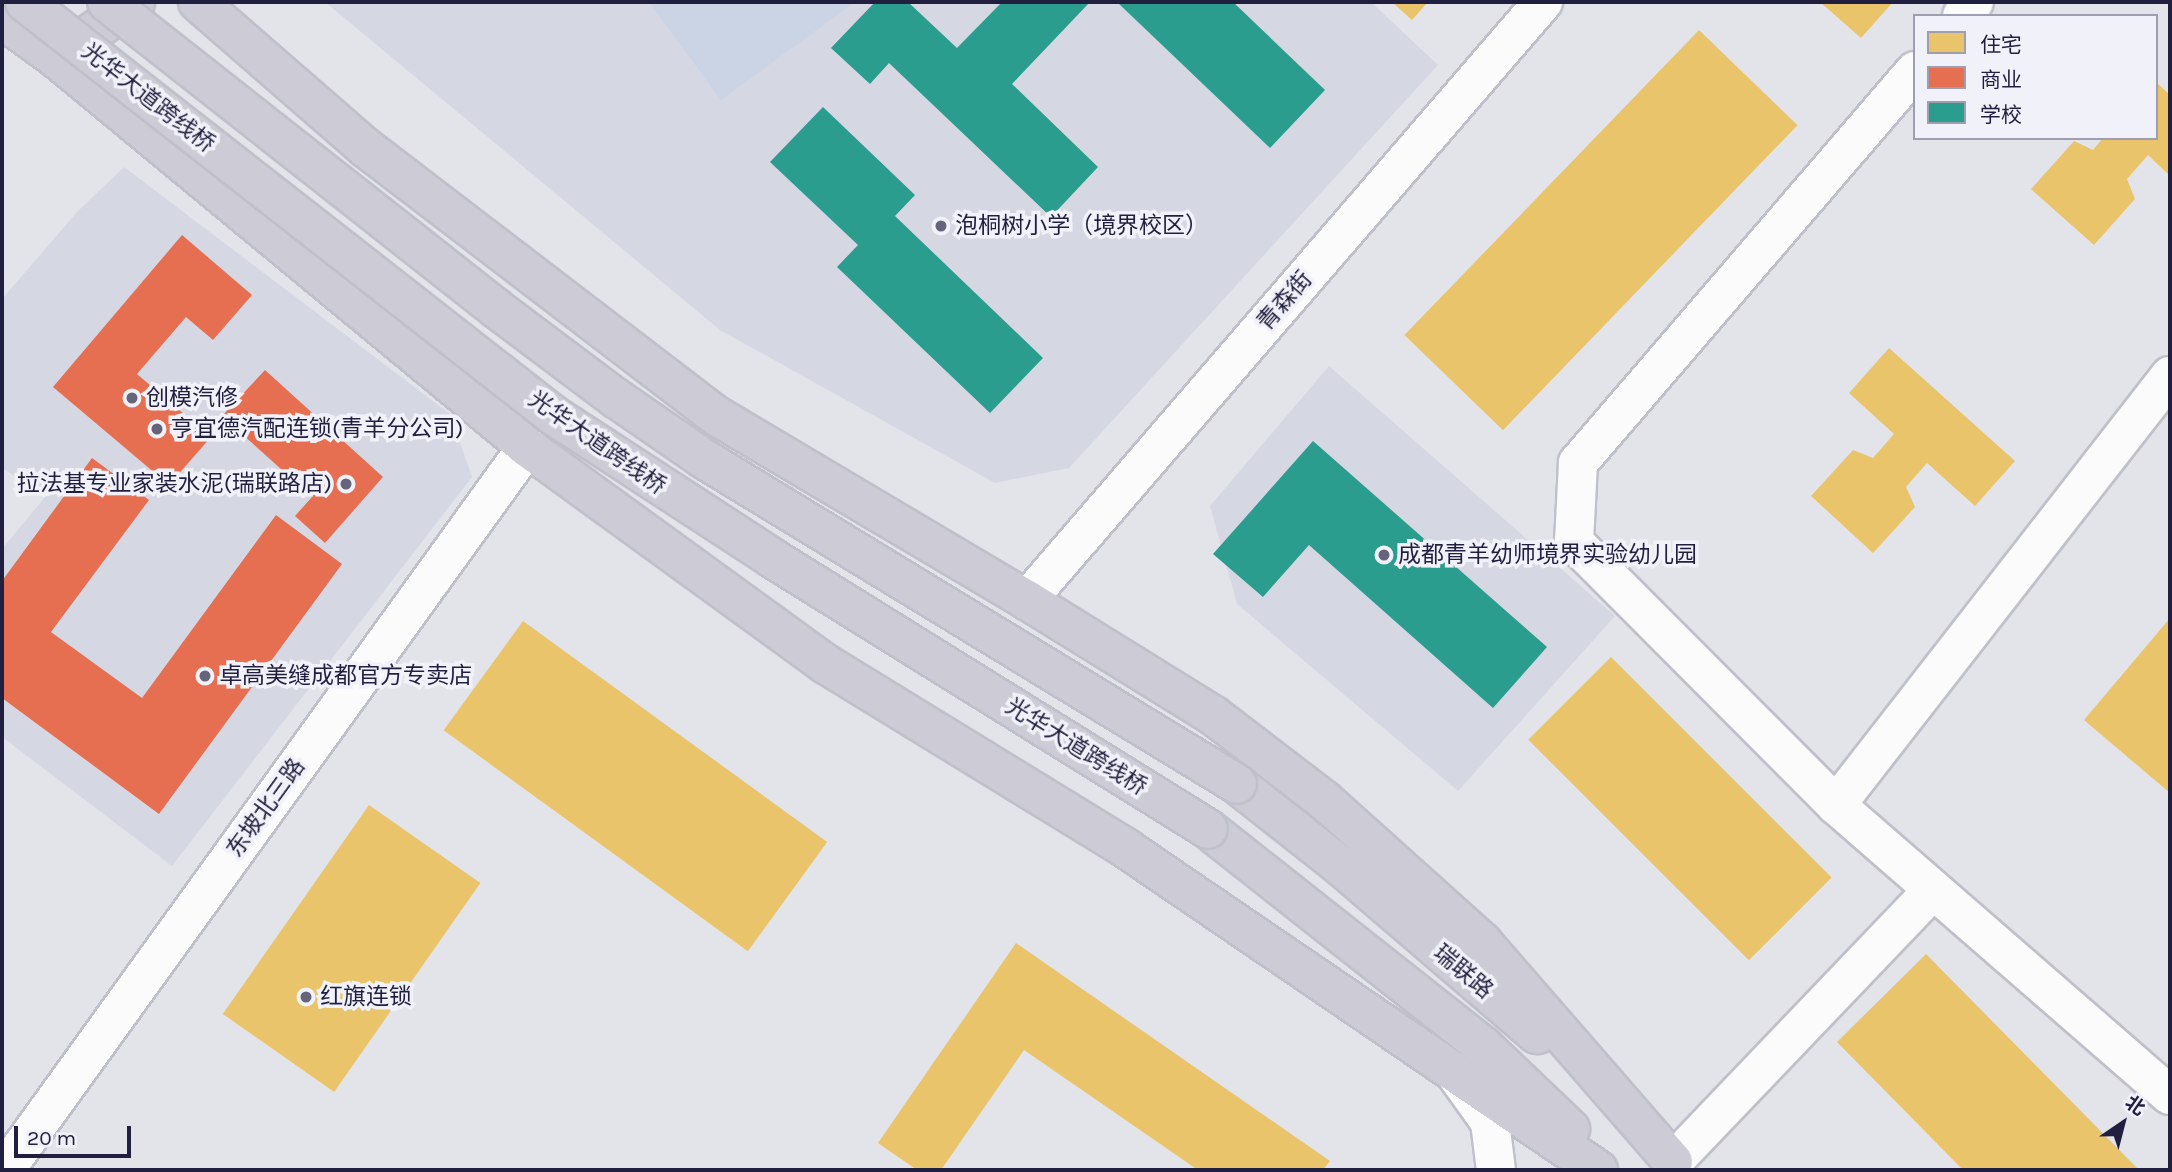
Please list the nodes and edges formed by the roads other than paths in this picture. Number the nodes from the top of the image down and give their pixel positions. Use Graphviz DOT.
graph roads {
  1 [pos="25,2"];
  2 [pos="107,2"];
  3 [pos="135,2"];
  4 [pos="198,2"];
  5 [pos="1543,2"];
  6 [pos="2,19"];
  7 [pos="56,58"];
  8 [pos="1913,73"];
  9 [pos="2170,376"];
  10 [pos="527,447"];
  11 [pos="1027,600"];
  12 [pos="1237,784"];
  13 [pos="1836,805"];
  14 [pos="1208,829"];
  15 [pos="1931,891"];
  16 [pos="1456,1074"];
  17 [pos="2170,1095"];
  18 [pos="1677,1166"];
  19 [pos="5,1170"];
  20 [pos="1496,1170"];
  21 [pos="1598,1170"];
  22 [pos="1612,1170"];
  1 -- 14 [label="main road, 光华大道跨线桥, bridge"];
  2 -- 12 [label="main road, 光华大道跨线桥, bridge"];
  3 -- 7 [label="main road"];
  4 -- 11 [label="main road"];
  5 -- 11 [label="street, 青森街"];
  6 -- 7 [label="main road"];
  7 -- 10 [label="main road"];
  8 -- 13 [label="street"];
  9 -- 13 [label="street"];
  10 -- 16 [label="main road"];
  10 -- 19 [label="street, 东坡北三路"];
  11 -- 18 [label="main road"];
  12 -- 18 [label="main road, 瑞联路"];
  13 -- 15 [label="street"];
  14 -- 22 [label="main road, 瑞联路"];
  15 -- 17 [label="street"];
  15 -- 18 [label="street"];
  16 -- 20 [label="street"];
  16 -- 21 [label="main road"];
}
